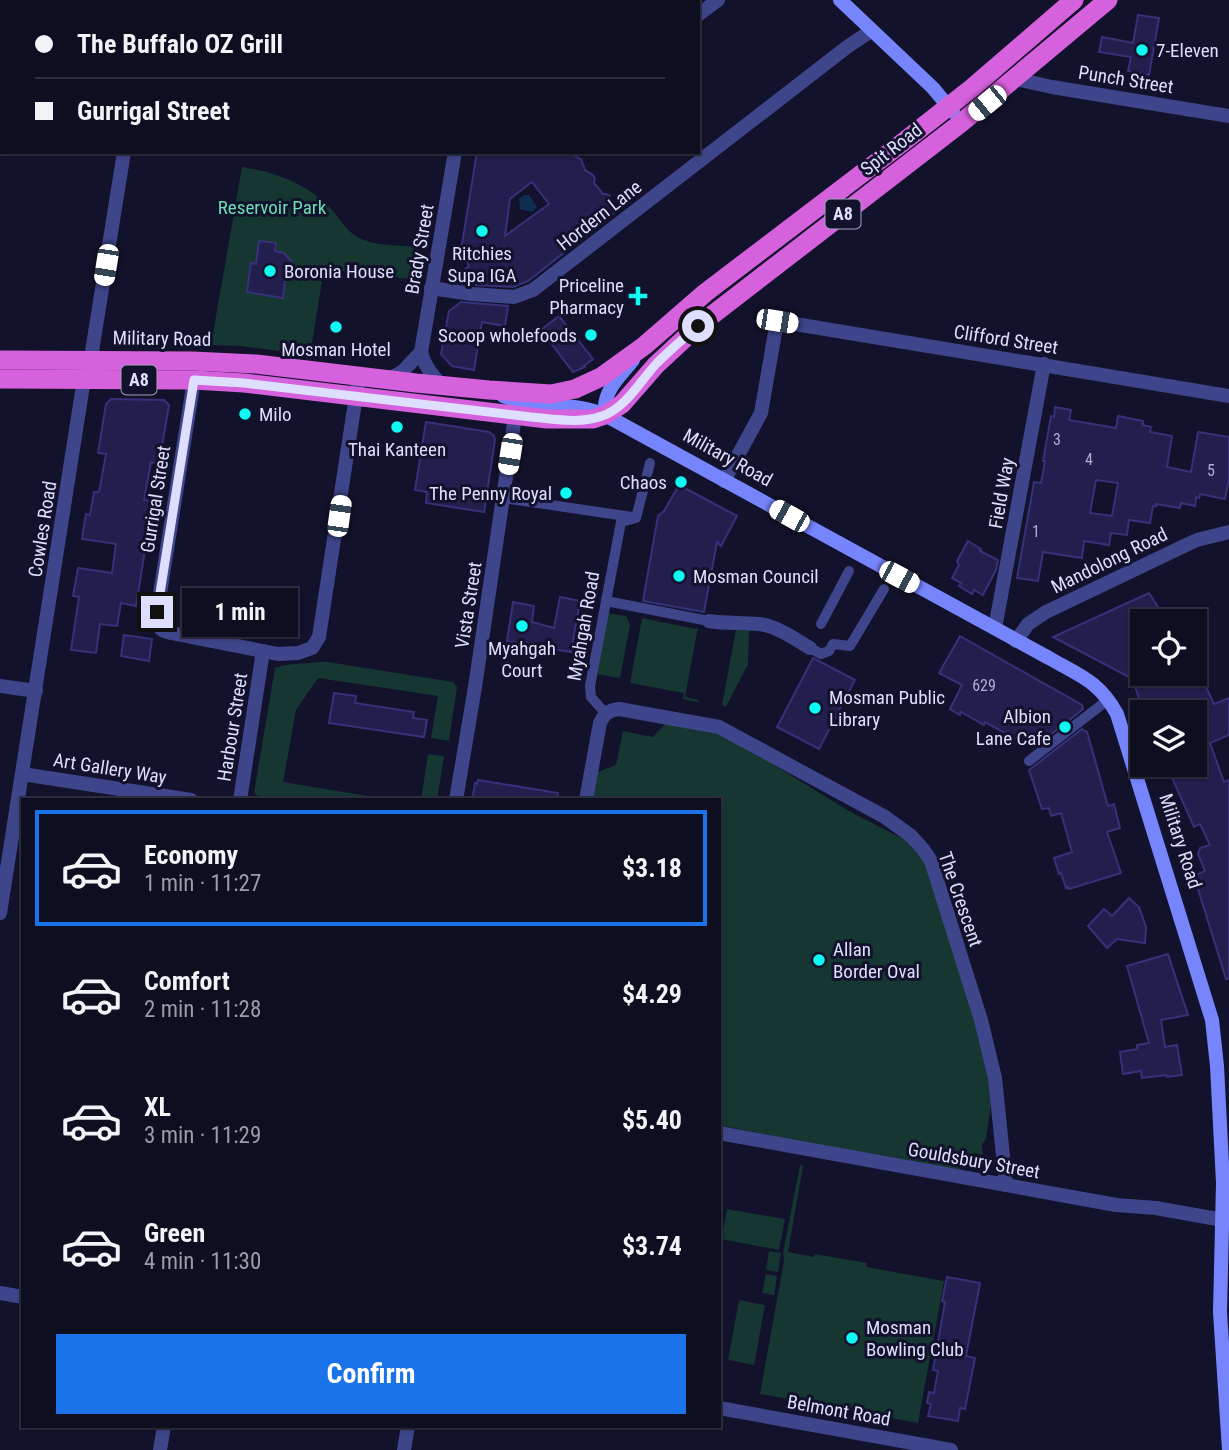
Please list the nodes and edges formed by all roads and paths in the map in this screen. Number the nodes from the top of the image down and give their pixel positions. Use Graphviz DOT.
graph roads {
  1 [pos="718,0"];
  2 [pos="840,0"];
  3 [pos="1074,0"];
  4 [pos="1108,0"];
  5 [pos="700,14"];
  6 [pos="871,31"];
  7 [pos="1016,79"];
  8 [pos="948,106"];
  9 [pos="1229,116"];
  10 [pos="961,123"];
  11 [pos="124,154"];
  12 [pos="455,154"];
  13 [pos="432,288"];
  14 [pos="644,346"];
  15 [pos="421,352"];
  16 [pos="0,360"];
  17 [pos="1044,365"];
  18 [pos="87,370"];
  19 [pos="359,376"];
  20 [pos="0,379"];
  21 [pos="194,380"];
  22 [pos="387,380"];
  23 [pos="586,385"];
  24 [pos="442,386"];
  25 [pos="489,390"];
  26 [pos="1229,396"];
  27 [pos="356,397"];
  28 [pos="606,415"];
  29 [pos="516,416"];
  30 [pos="649,463"];
  31 [pos="724,481"];
  32 [pos="504,498"];
  33 [pos="636,518"];
  34 [pos="1229,533"];
  35 [pos="849,570"];
  36 [pos="884,589"];
  37 [pos="606,601"];
  38 [pos="709,621"];
  39 [pos="821,625"];
  40 [pos="995,628"];
  41 [pos="1016,641"];
  42 [pos="810,648"];
  43 [pos="263,651"];
  44 [pos="0,686"];
  45 [pos="36,691"];
  46 [pos="1109,699"];
  47 [pos="606,714"];
  48 [pos="1029,761"];
  49 [pos="22,774"];
  50 [pos="178,798"];
  51 [pos="240,798"];
  52 [pos="456,798"];
  53 [pos="586,798"];
  54 [pos="0,913"];
  55 [pos="1223,1064"];
  56 [pos="721,1133"];
  57 [pos="1006,1185"];
  58 [pos="1223,1220"];
  59 [pos="0,1293"];
  60 [pos="21,1297"];
  61 [pos="721,1408"];
  62 [pos="164,1428"];
  63 [pos="408,1428"];
  64 [pos="936,1449"];
  65 [pos="160,1450"];
  66 [pos="404,1450"];
  67 [pos="951,1450"];
  68 [pos="1229,1450"];
  1 -- 5 [label="street"];
  2 -- 6 [label="main road"];
  3 -- 8 [label="highway, Spit Road / A8"];
  4 -- 7 [label="highway, Spit Road / A8"];
  6 -- 8 [label="main road"];
  6 -- 13 [label="street, Hordern Lane"];
  7 -- 9 [label="street, Punch Street"];
  7 -- 10 [label="highway, Spit Road / A8"];
  8 -- 10 [label="main road"];
  8 -- 14 [label="highway, Spit Road / A8"];
  10 -- 28 [label="highway, Spit Road / A8"];
  11 -- 18 [label="street, Cowles Road"];
  12 -- 13 [label="street, Brady Street"];
  13 -- 15 [label="street, Brady Street"];
  14 -- 23 [label="highway, Spit Road / A8"];
  14 -- 28 [label="main road"];
  15 -- 22 [label="street"];
  15 -- 24 [label="street"];
  16 -- 18 [label="highway, Military Road / A8"];
  17 -- 26 [label="street, Clifford Street"];
  17 -- 31 [label="street, Clifford Street"];
  17 -- 40 [label="street, Field Way"];
  18 -- 19 [label="highway, Military Road / A8"];
  18 -- 20 [label="highway, Military Road / A8"];
  18 -- 21 [label="highway, Military Road / A8"];
  18 -- 45 [label="street, Cowles Road"];
  19 -- 22 [label="highway, Military Road / A8"];
  19 -- 27 [label="street, Harbour Street"];
  21 -- 27 [label="highway, Military Road / A8"];
  21 -- 43 [label="street, Gurrigal Street"];
  22 -- 24 [label="highway, Military Road / A8"];
  23 -- 25 [label="highway, Military Road / A8"];
  24 -- 25 [label="highway, Military Road / A8"];
  25 -- 28 [label="main road, Military Road"];
  27 -- 29 [label="highway, Military Road / A8"];
  27 -- 43 [label="street, Harbour Street"];
  28 -- 29 [label="highway, Military Road / A8"];
  28 -- 31 [label="main road, Military Road"];
  29 -- 32 [label="street, Vista Street"];
  30 -- 33 [label="street, Myahgah Road"];
  31 -- 40 [label="main road, Military Road"];
  32 -- 33 [label="street"];
  32 -- 52 [label="street, Vista Street"];
  33 -- 37 [label="street, Myahgah Road"];
  34 -- 41 [label="street, Mandolong Road"];
  35 -- 39 [label="street"];
  36 -- 42 [label="street"];
  37 -- 38 [label="street"];
  37 -- 47 [label="street, Myahgah Road"];
  38 -- 42 [label="street"];
  40 -- 41 [label="main road, Military Road"];
  41 -- 46 [label="main road, Military Road"];
  43 -- 51 [label="street, Harbour Street"];
  44 -- 45 [label="street"];
  45 -- 49 [label="street, Cowles Road"];
  46 -- 48 [label="street"];
  46 -- 55 [label="main road, Military Road"];
  47 -- 53 [label="street"];
  47 -- 57 [label="street, The Crescent"];
  49 -- 50 [label="street, Art Gallery Way"];
  49 -- 54 [label="street, Cowles Road"];
  55 -- 58 [label="main road, Military Road"];
  56 -- 57 [label="street, Gouldsbury Street"];
  57 -- 58 [label="street, Gouldsbury Street"];
  58 -- 68 [label="main road, Military Road"];
  59 -- 60 [label="street"];
  61 -- 64 [label="street, Belmont Road"];
  62 -- 65 [label="street"];
  63 -- 66 [label="street"];
  64 -- 67 [label="street, Belmont Road"];
}
